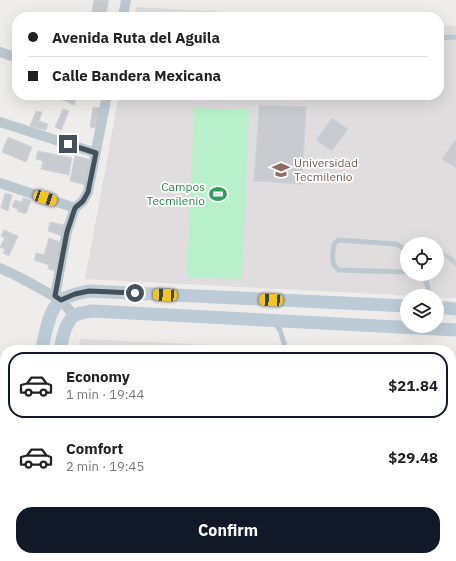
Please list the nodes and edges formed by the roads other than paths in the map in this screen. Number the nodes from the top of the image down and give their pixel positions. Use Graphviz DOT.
graph roads {
  1 [pos="126,0"];
  2 [pos="124,12"];
  3 [pos="456,36"];
  4 [pos="444,37"];
  5 [pos="0,52"];
  6 [pos="12,56"];
  7 [pos="106,100"];
  8 [pos="0,122"];
  9 [pos="96,153"];
  10 [pos="0,183"];
  11 [pos="75,208"];
  12 [pos="400,246"];
  13 [pos="0,268"];
  14 [pos="400,272"];
  15 [pos="196,296"];
  16 [pos="58,298"];
  17 [pos="400,306"];
  18 [pos="444,308"];
  19 [pos="456,309"];
  20 [pos="74,316"];
  21 [pos="195,316"];
  22 [pos="274,320"];
  23 [pos="400,326"];
  24 [pos="444,328"];
  25 [pos="456,330"];
  26 [pos="43,345"];
  27 [pos="61,345"];
  28 [pos="284,345"];
  1 -- 2 [label="street"];
  3 -- 4 [label="lane"];
  5 -- 6 [label="street"];
  7 -- 9 [label="street"];
  8 -- 9 [label="street"];
  9 -- 11 [label="street"];
  10 -- 11 [label="street"];
  11 -- 16 [label="street"];
  12 -- 14 [label="lane"];
  13 -- 16 [label="street"];
  15 -- 16 [label="street"];
  15 -- 17 [label="street"];
  15 -- 21 [label="street"];
  16 -- 20 [label="street"];
  16 -- 26 [label="street"];
  18 -- 19 [label="street"];
  20 -- 21 [label="street"];
  20 -- 27 [label="street"];
  21 -- 22 [label="street"];
  22 -- 23 [label="street"];
  22 -- 28 [label="lane"];
  24 -- 25 [label="street"];
}
